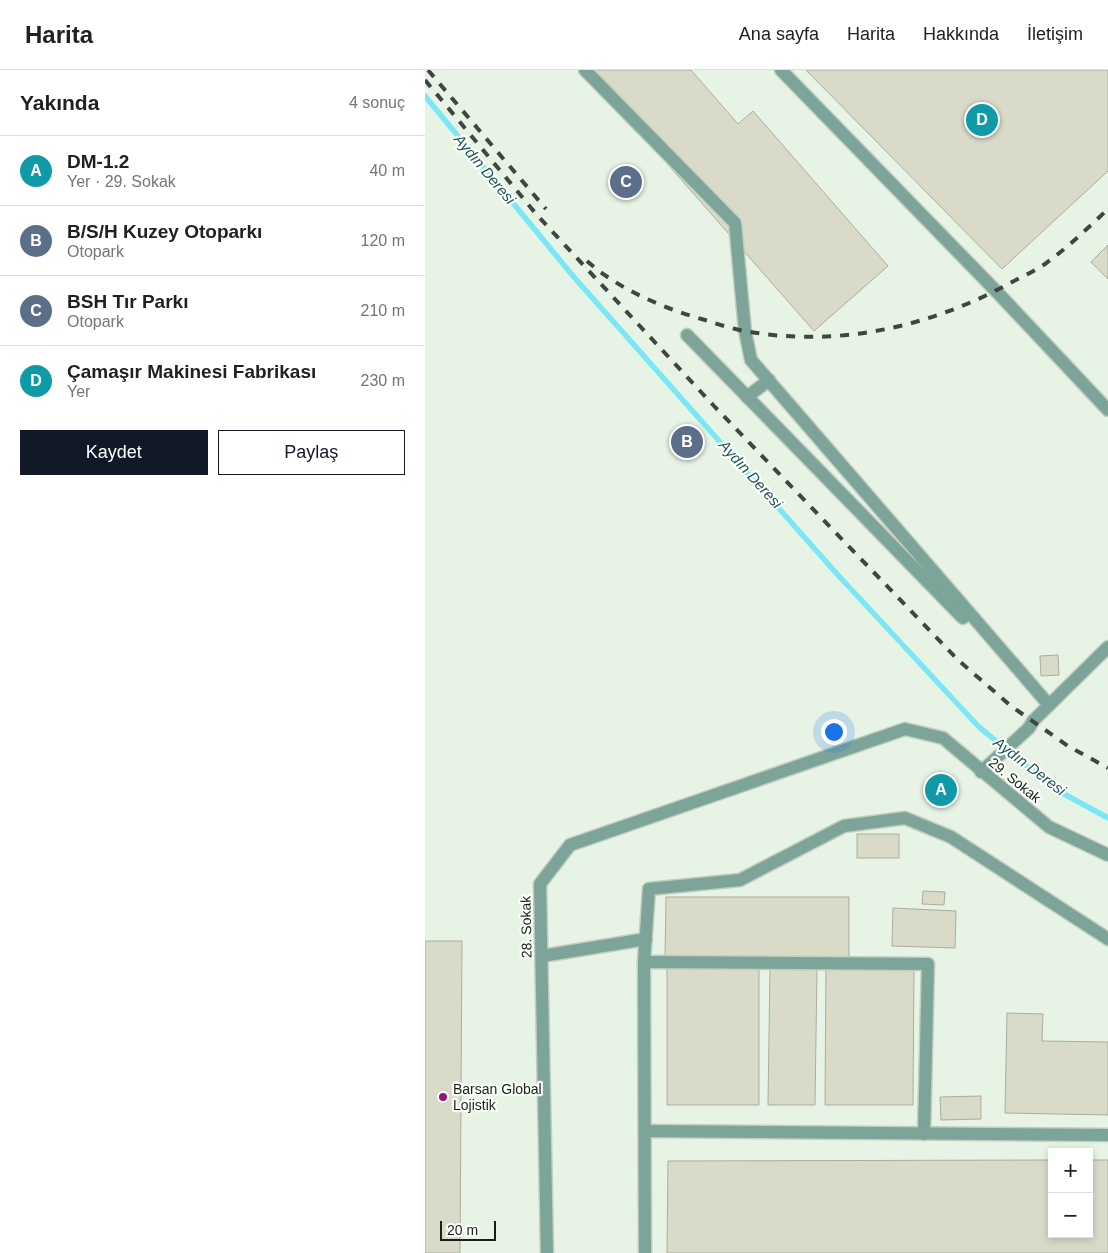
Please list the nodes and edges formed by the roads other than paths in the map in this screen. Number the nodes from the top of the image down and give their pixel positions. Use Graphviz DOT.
graph roads {
  1 [pos="585,70"];
  2 [pos="781,70"];
  3 [pos="687,335"];
  4 [pos="769,380"];
  5 [pos="747,397"];
  6 [pos="1108,410"];
  7 [pos="1108,647"];
  8 [pos="1049,705"];
  9 [pos="905,729"];
  10 [pos="981,772"];
  11 [pos="1108,855"];
  12 [pos="646,939"];
  13 [pos="1108,939"];
  14 [pos="542,956"];
  15 [pos="644,962"];
  16 [pos="646,1131"];
  17 [pos="924,1134"];
  18 [pos="1108,1136"];
  19 [pos="547,1253"];
  20 [pos="645,1253"];
  1 -- 4 [label="street"];
  2 -- 6 [label="street"];
  3 -- 5 [label="street"];
  4 -- 5 [label="street"];
  4 -- 8 [label="street"];
  5 -- 8 [label="street"];
  7 -- 8 [label="street"];
  8 -- 10 [label="street"];
  9 -- 10 [label="street, 29. Sokak"];
  9 -- 14 [label="street, 28. Sokak"];
  10 -- 11 [label="street, 29. Sokak"];
  12 -- 13 [label="street"];
  12 -- 14 [label="street"];
  12 -- 15 [label="street"];
  14 -- 19 [label="street, 28. Sokak"];
  15 -- 16 [label="street"];
  15 -- 17 [label="street"];
  16 -- 17 [label="street"];
  16 -- 20 [label="street"];
  17 -- 18 [label="street"];
}
